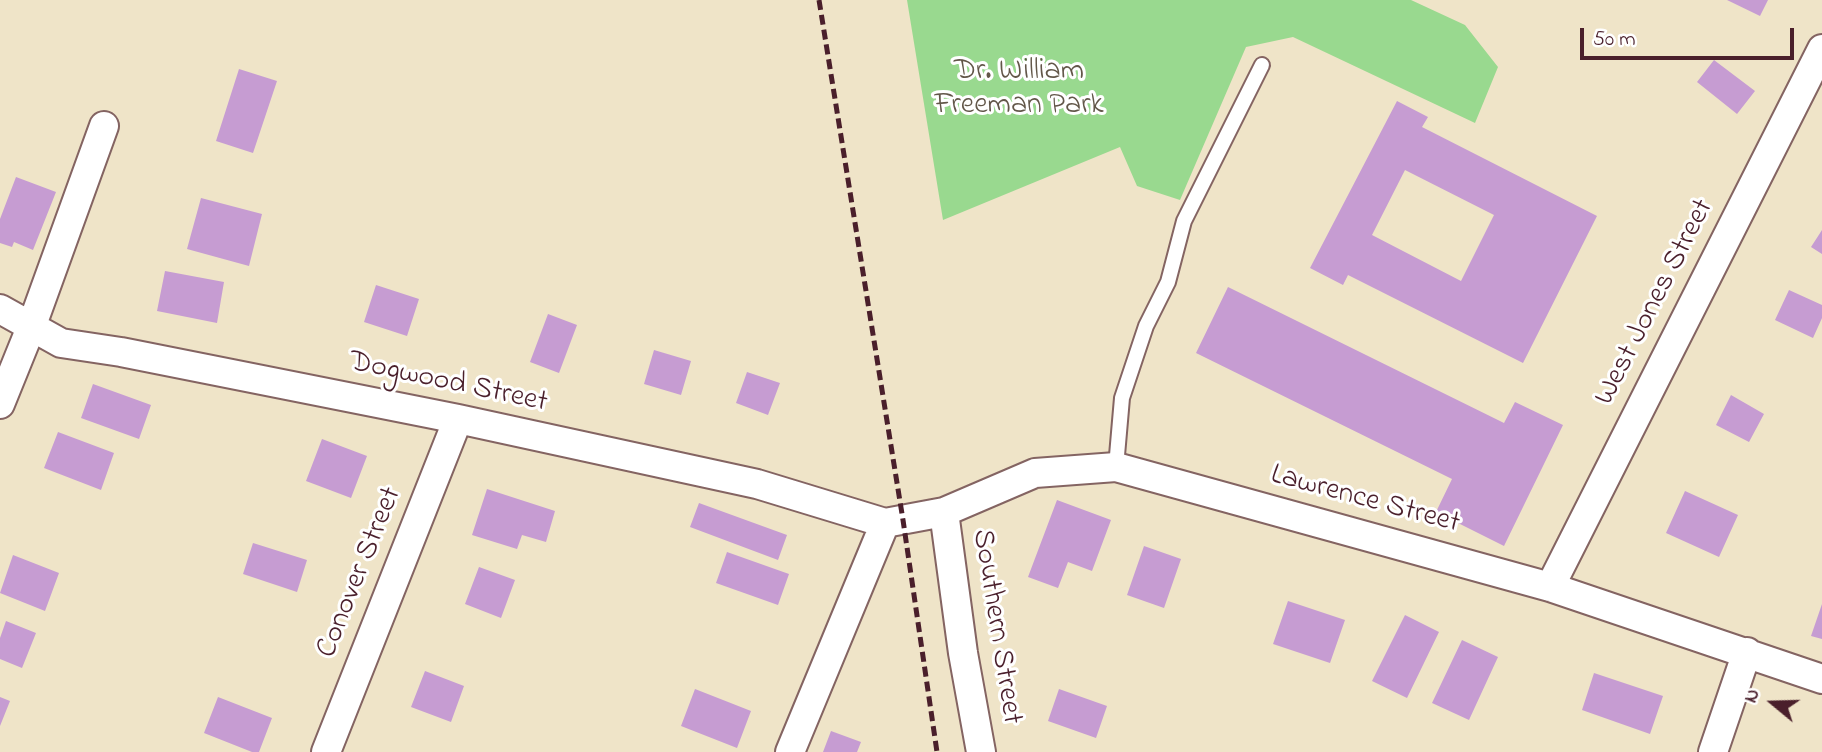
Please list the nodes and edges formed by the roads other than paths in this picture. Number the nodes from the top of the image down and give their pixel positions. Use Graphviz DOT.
graph roads {
  1 [pos="1822,49"];
  2 [pos="1262,65"];
  3 [pos="104,126"];
  4 [pos="0,310"];
  5 [pos="32,325"];
  6 [pos="0,404"];
  7 [pos="458,419"];
  8 [pos="1116,467"];
  9 [pos="944,512"];
  10 [pos="885,523"];
  11 [pos="1549,587"];
  12 [pos="1747,652"];
  13 [pos="1822,679"];
  14 [pos="326,752"];
  15 [pos="790,752"];
  16 [pos="981,752"];
  17 [pos="1713,752"];
  1 -- 11 [label="street, West Jones Street"];
  2 -- 8 [label="lane"];
  3 -- 5 [label="street"];
  4 -- 5 [label="street, Dogwood Street"];
  5 -- 6 [label="street"];
  5 -- 7 [label="street, Dogwood Street"];
  7 -- 10 [label="street, Dogwood Street"];
  7 -- 14 [label="street, Conover Street"];
  8 -- 9 [label="street, Lawrence Street"];
  8 -- 11 [label="street, Lawrence Street"];
  9 -- 10 [label="street, Lawrence Street"];
  9 -- 16 [label="street, Southern Street"];
  10 -- 15 [label="street"];
  11 -- 12 [label="street, Lawrence Street"];
  12 -- 13 [label="street, Lawrence Street"];
  12 -- 17 [label="street"];
}
